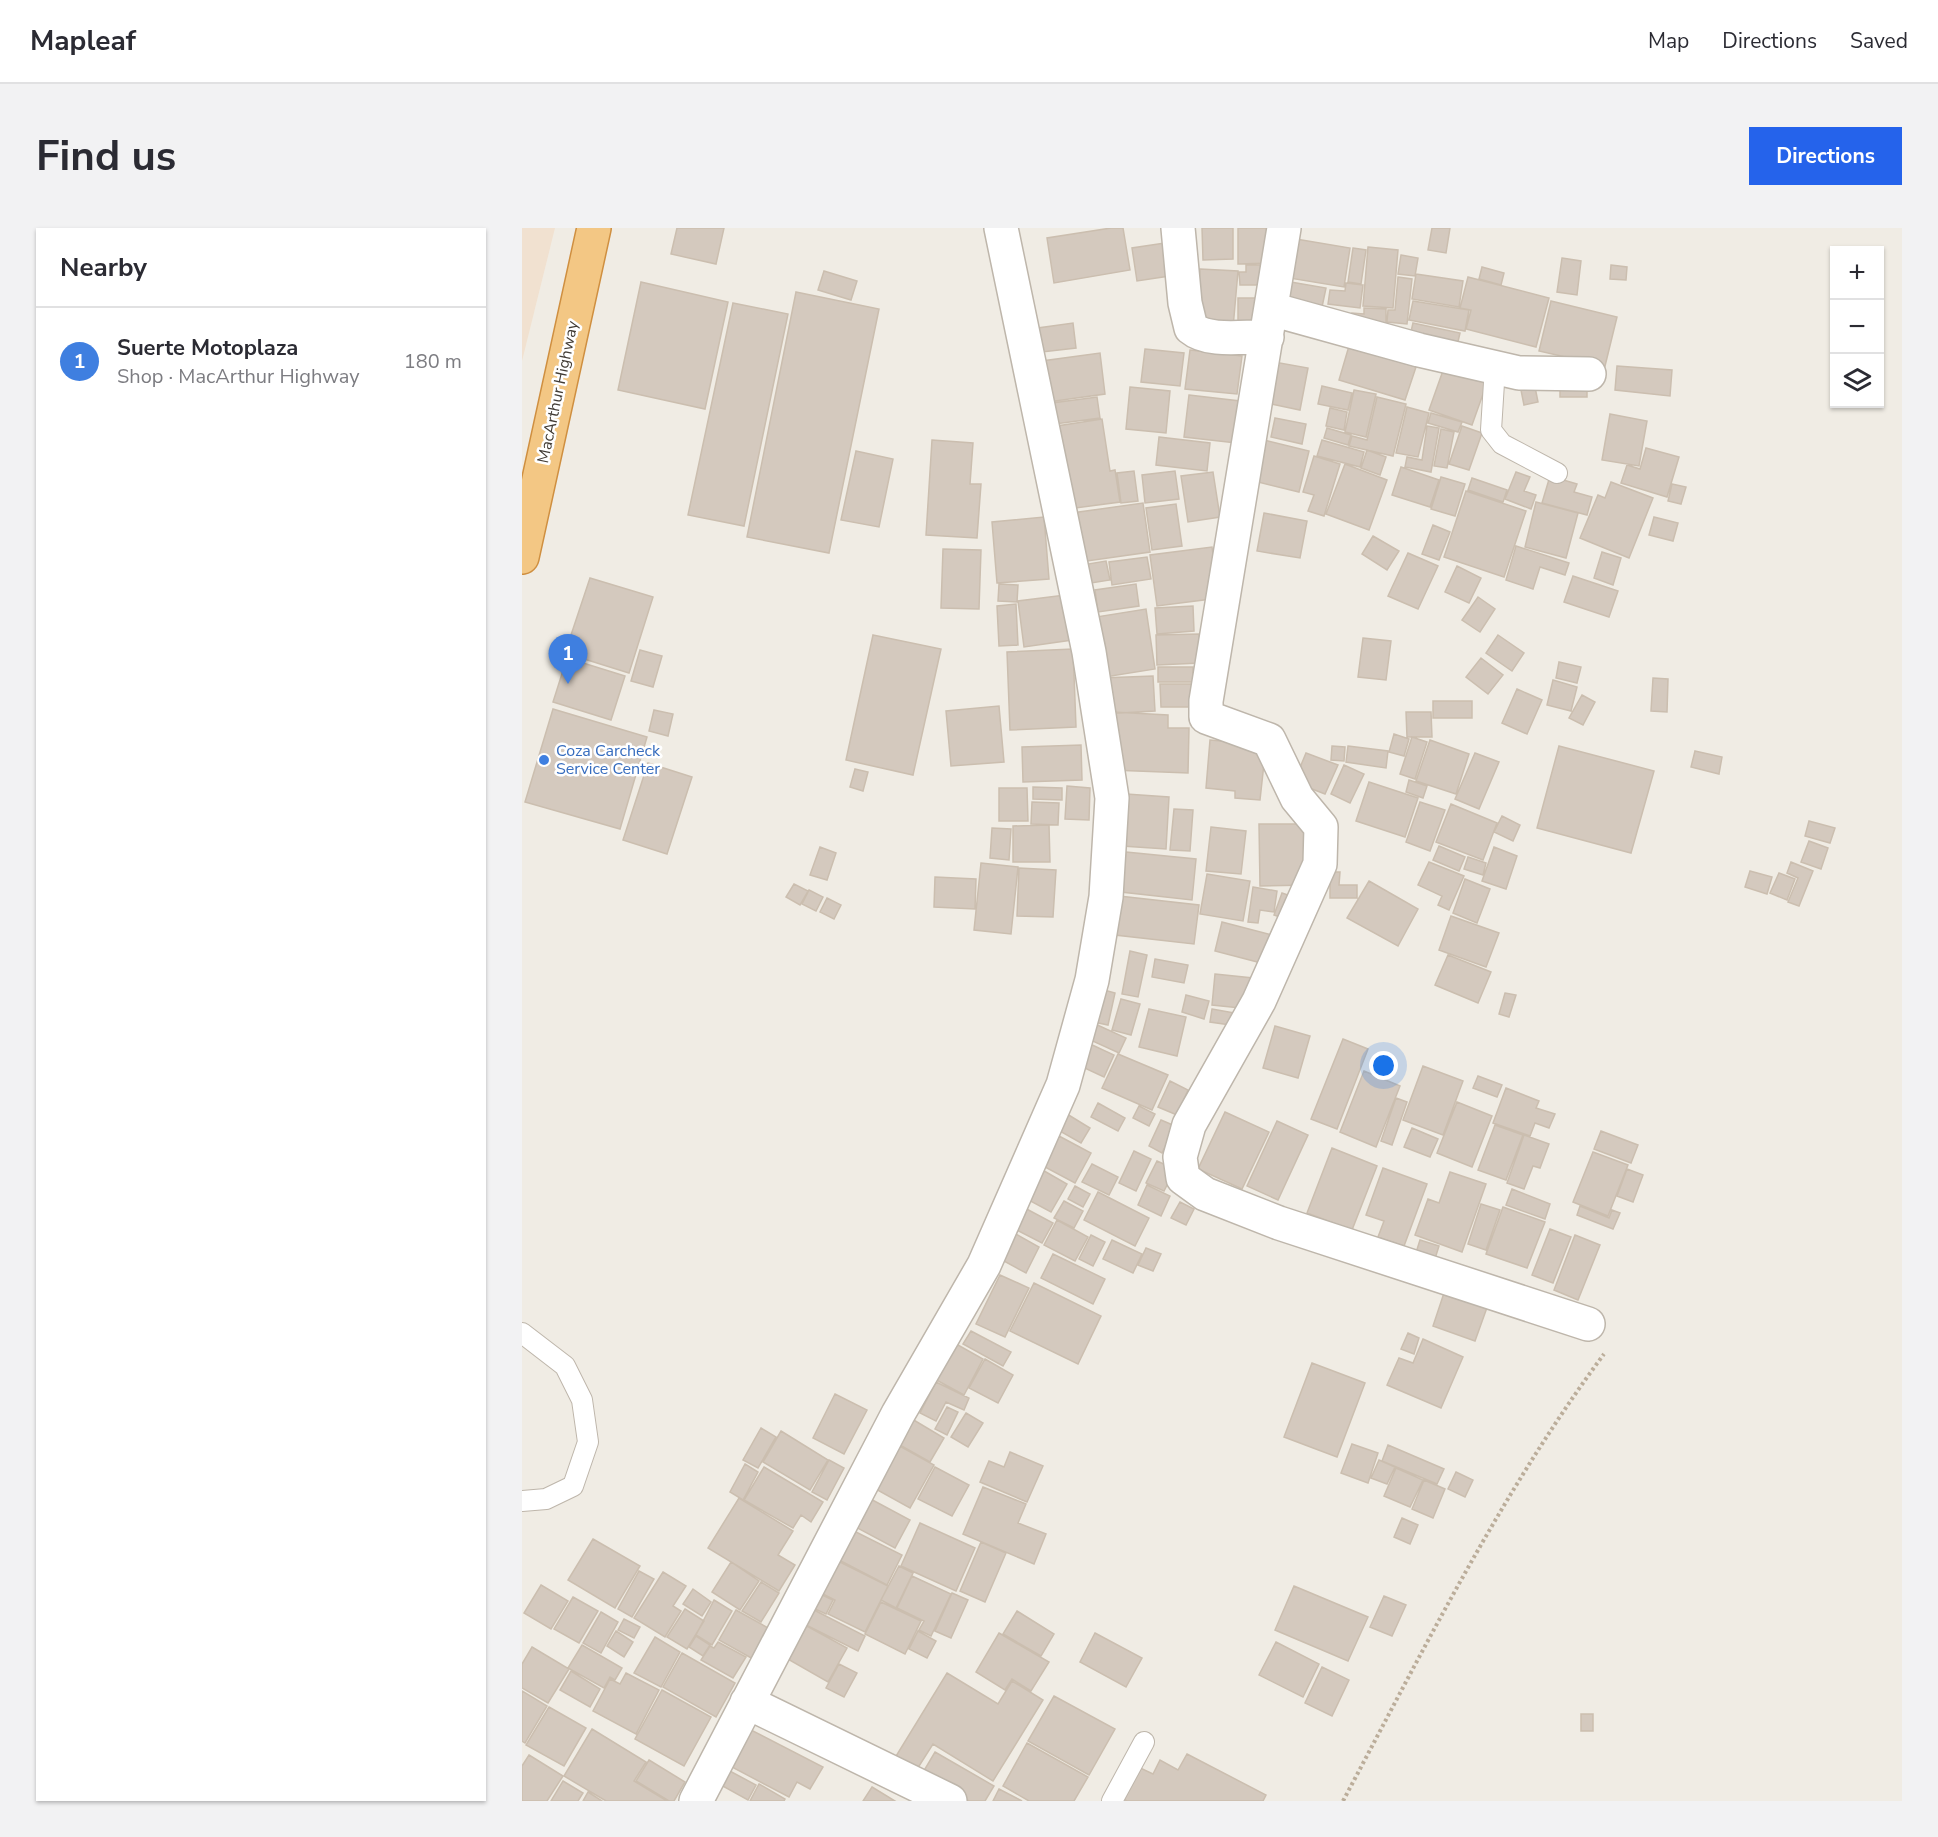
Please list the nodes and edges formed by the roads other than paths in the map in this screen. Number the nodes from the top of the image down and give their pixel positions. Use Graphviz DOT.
graph roads {
  1 [pos="594,228"];
  2 [pos="1001,228"];
  3 [pos="1178,228"];
  4 [pos="1284,228"];
  5 [pos="1269,323"];
  6 [pos="1495,367"];
  7 [pos="1589,374"];
  8 [pos="1557,473"];
  9 [pos="522,557"];
  10 [pos="1588,1324"];
  11 [pos="522,1333"];
  12 [pos="522,1501"];
  13 [pos="747,1702"];
  14 [pos="1144,1742"];
  15 [pos="696,1801"];
  16 [pos="950,1801"];
  17 [pos="1112,1801"];
  1 -- 9 [label="highway, MacArthur Highway"];
  2 -- 13 [label="street"];
  3 -- 5 [label="street"];
  4 -- 5 [label="street"];
  5 -- 6 [label="street"];
  5 -- 10 [label="street"];
  6 -- 7 [label="street"];
  6 -- 8 [label="lane"];
  11 -- 12 [label="lane"];
  13 -- 15 [label="street"];
  13 -- 16 [label="street"];
  14 -- 17 [label="lane"];
}
